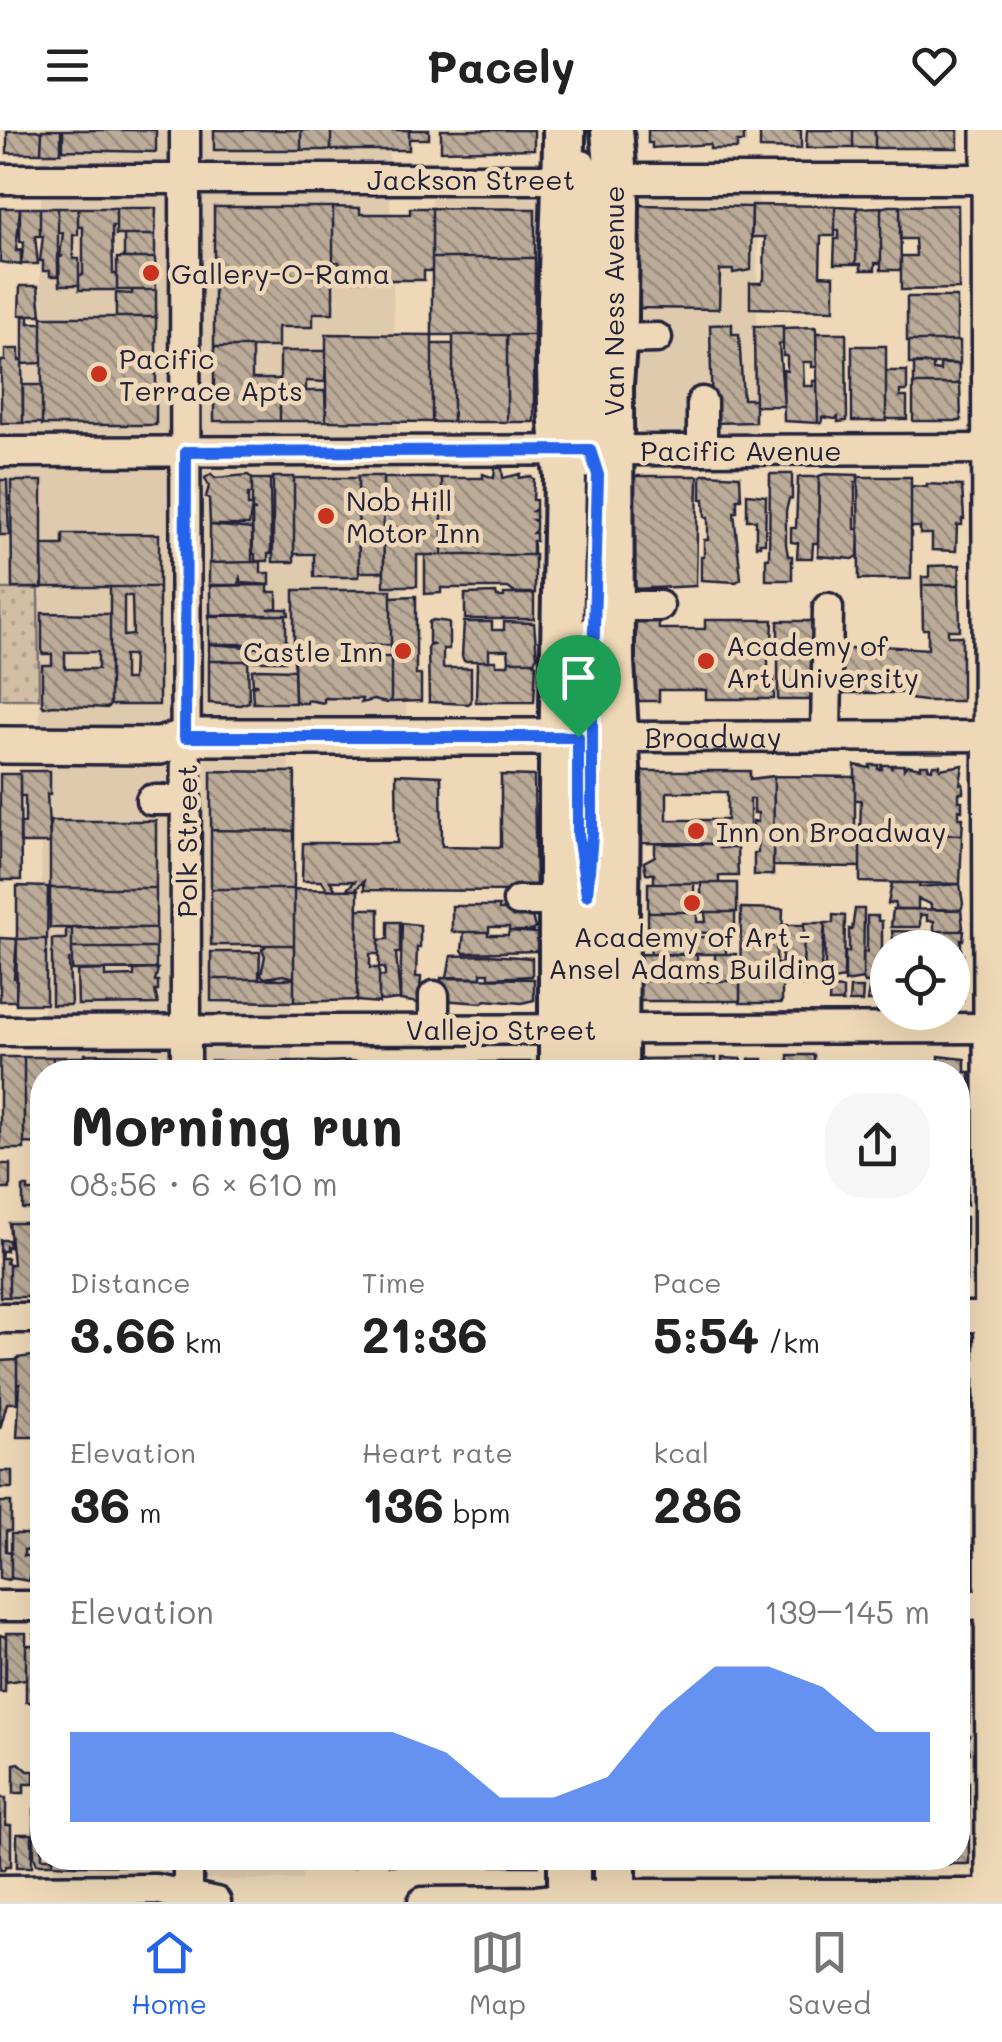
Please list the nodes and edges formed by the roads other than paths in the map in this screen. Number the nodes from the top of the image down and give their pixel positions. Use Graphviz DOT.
graph roads {
  1 [pos="184,130"];
  2 [pos="564,130"];
  3 [pos="580,130"];
  4 [pos="596,130"];
  5 [pos="612,130"];
  6 [pos="990,130"];
  7 [pos="185,179"];
  8 [pos="996,179"];
  9 [pos="0,180"];
  10 [pos="589,180"];
  11 [pos="657,338"];
  12 [pos="616,339"];
  13 [pos="702,402"];
  14 [pos="588,450"];
  15 [pos="702,450"];
  16 [pos="997,450"];
  17 [pos="0,452"];
  18 [pos="186,452"];
  19 [pos="613,606"];
  20 [pos="658,606"];
  21 [pos="828,608"];
  22 [pos="0,724"];
  23 [pos="826,736"];
  24 [pos="997,736"];
  25 [pos="185,737"];
  26 [pos="587,737"];
  27 [pos="0,744"];
  28 [pos="152,800"];
  29 [pos="186,800"];
  30 [pos="574,898"];
  31 [pos="518,901"];
  32 [pos="434,996"];
  33 [pos="997,1028"];
  34 [pos="589,1029"];
  35 [pos="0,1030"];
  36 [pos="186,1030"];
  37 [pos="434,1030"];
  38 [pos="186,1060"];
  39 [pos="568,1060"];
  40 [pos="588,1060"];
  41 [pos="609,1060"];
  42 [pos="970,1317"];
  43 [pos="997,1317"];
  44 [pos="0,1318"];
  45 [pos="30,1318"];
  46 [pos="997,1368"];
  47 [pos="998,1521"];
  48 [pos="970,1605"];
  49 [pos="998,1605"];
  50 [pos="0,1606"];
  51 [pos="30,1606"];
  52 [pos="188,1870"];
  53 [pos="580,1870"];
  54 [pos="594,1888"];
  55 [pos="0,1890"];
  56 [pos="996,1897"];
  57 [pos="188,1899"];
  58 [pos="216,1902"];
  59 [pos="422,1902"];
  1 -- 7 [label="street, Polk Street"];
  2 -- 10 [label="highway, Van Ness Avenue"];
  3 -- 10 [label="street"];
  4 -- 10 [label="street"];
  5 -- 10 [label="highway, Van Ness Avenue"];
  6 -- 8 [label="main road"];
  7 -- 9 [label="street, Jackson Street"];
  7 -- 10 [label="street, Jackson Street"];
  7 -- 18 [label="street, Polk Street"];
  8 -- 10 [label="street, Jackson Street"];
  8 -- 16 [label="main road"];
  10 -- 12 [label="highway, Van Ness Avenue"];
  10 -- 14 [label="highway, Van Ness Avenue"];
  11 -- 12 [label="street"];
  12 -- 14 [label="highway, Van Ness Avenue"];
  13 -- 15 [label="street"];
  14 -- 15 [label="street, Pacific Avenue"];
  14 -- 18 [label="street, Pacific Avenue"];
  14 -- 19 [label="highway, Van Ness Avenue"];
  14 -- 26 [label="highway, Van Ness Avenue"];
  15 -- 16 [label="street, Pacific Avenue"];
  16 -- 24 [label="main road"];
  17 -- 18 [label="street, Pacific Avenue"];
  18 -- 25 [label="street, Polk Street"];
  19 -- 20 [label="street"];
  19 -- 26 [label="highway, Van Ness Avenue"];
  21 -- 23 [label="street"];
  22 -- 25 [label="main road, Broadway"];
  23 -- 24 [label="street, Broadway"];
  23 -- 26 [label="street, Broadway"];
  24 -- 33 [label="main road"];
  25 -- 26 [label="main road, Broadway"];
  25 -- 27 [label="main road, Broadway"];
  25 -- 29 [label="street, Polk Street"];
  26 -- 30 [label="highway, Van Ness Avenue"];
  26 -- 34 [label="highway, Van Ness Avenue"];
  28 -- 29 [label="street"];
  29 -- 36 [label="street, Polk Street"];
  30 -- 31 [label="street"];
  30 -- 34 [label="highway, Van Ness Avenue"];
  32 -- 37 [label="street"];
  33 -- 34 [label="street, Vallejo Street"];
  33 -- 43 [label="main road"];
  34 -- 37 [label="street, Vallejo Street"];
  34 -- 39 [label="highway, Van Ness Avenue"];
  34 -- 40 [label="street"];
  34 -- 41 [label="highway, Van Ness Avenue"];
  35 -- 36 [label="street, Vallejo Street"];
  36 -- 37 [label="street, Vallejo Street"];
  36 -- 38 [label="street, Polk Street"];
  42 -- 43 [label="street"];
  43 -- 46 [label="main road"];
  44 -- 45 [label="street"];
  46 -- 47 [label="main road"];
  47 -- 49 [label="main road"];
  48 -- 49 [label="street"];
  49 -- 56 [label="main road"];
  50 -- 51 [label="street"];
  52 -- 57 [label="street"];
  53 -- 54 [label="street"];
  54 -- 56 [label="street"];
  54 -- 59 [label="street"];
  55 -- 57 [label="street"];
  57 -- 58 [label="street"];
}
